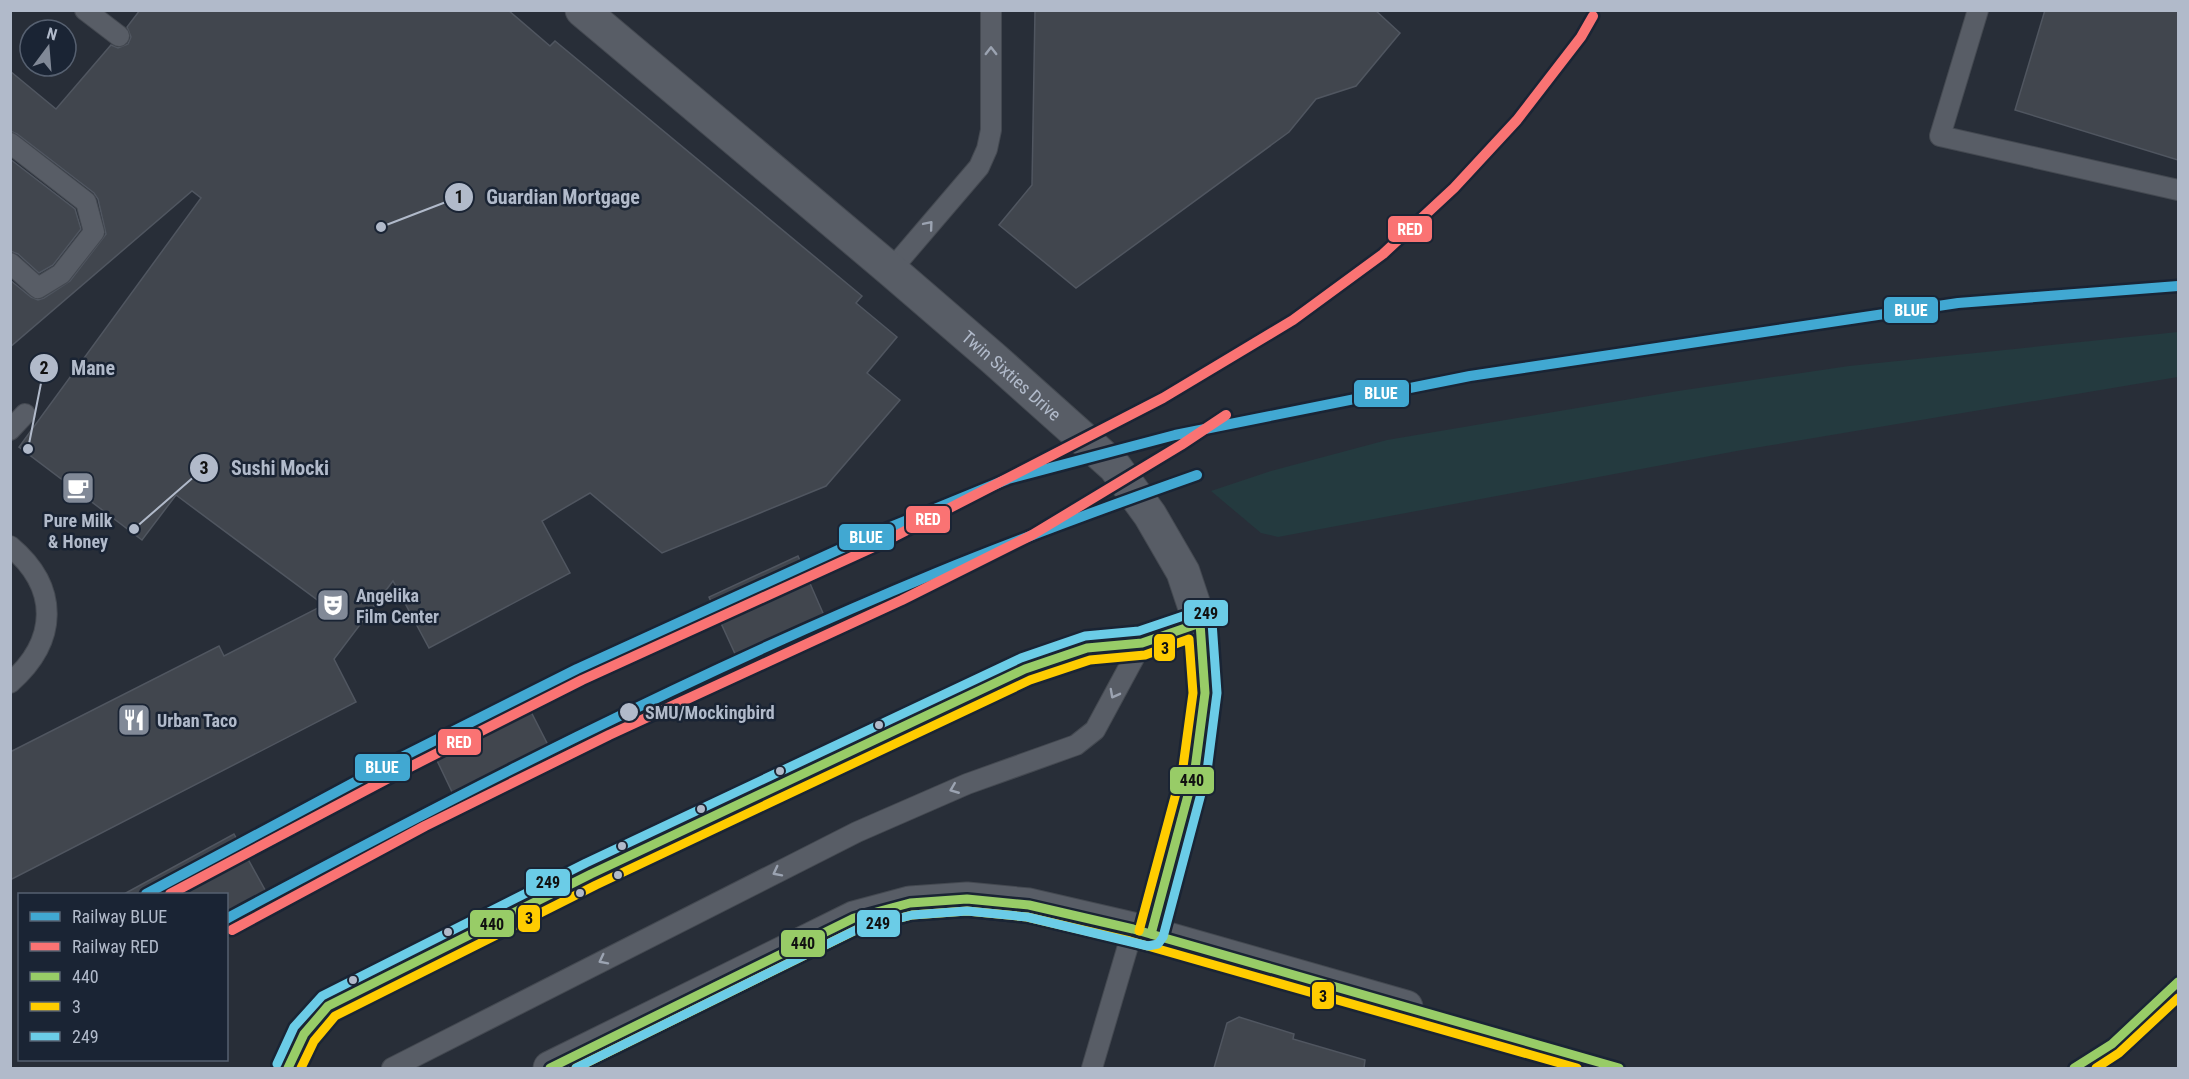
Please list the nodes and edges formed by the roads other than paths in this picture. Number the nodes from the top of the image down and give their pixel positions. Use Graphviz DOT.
graph roads {
  1 [pos="85,10"];
  2 [pos="582,10"];
  3 [pos="991,10"];
  4 [pos="1978,10"];
  5 [pos="119,36"];
  6 [pos="10,143"];
  7 [pos="2178,190"];
  8 [pos="10,263"];
  9 [pos="891,270"];
  10 [pos="25,414"];
  11 [pos="10,430"];
  12 [pos="10,546"];
  13 [pos="1200,623"];
  14 [pos="1142,643"];
  15 [pos="10,683"];
  16 [pos="1142,932"];
  17 [pos="1406,1007"];
  18 [pos="288,1068"];
  19 [pos="392,1068"];
  20 [pos="550,1068"];
  21 [pos="1092,1068"];
  1 -- 5 [label="lane"];
  2 -- 9 [label="street, Twin Sixties Drive"];
  9 -- 3 [label="lane, one-way"];
  4 -- 7 [label="lane"];
  6 -- 8 [label="lane"];
  9 -- 13 [label="street, Twin Sixties Drive"];
  10 -- 11 [label="lane"];
  12 -- 15 [label="lane"];
  13 -- 14 [label="lane"];
  13 -- 16 [label="street, Twin Sixties Drive"];
  14 -- 18 [label="lane"];
  14 -- 19 [label="lane, one-way"];
  16 -- 17 [label="street"];
  16 -- 20 [label="street"];
  16 -- 21 [label="lane"];
}
